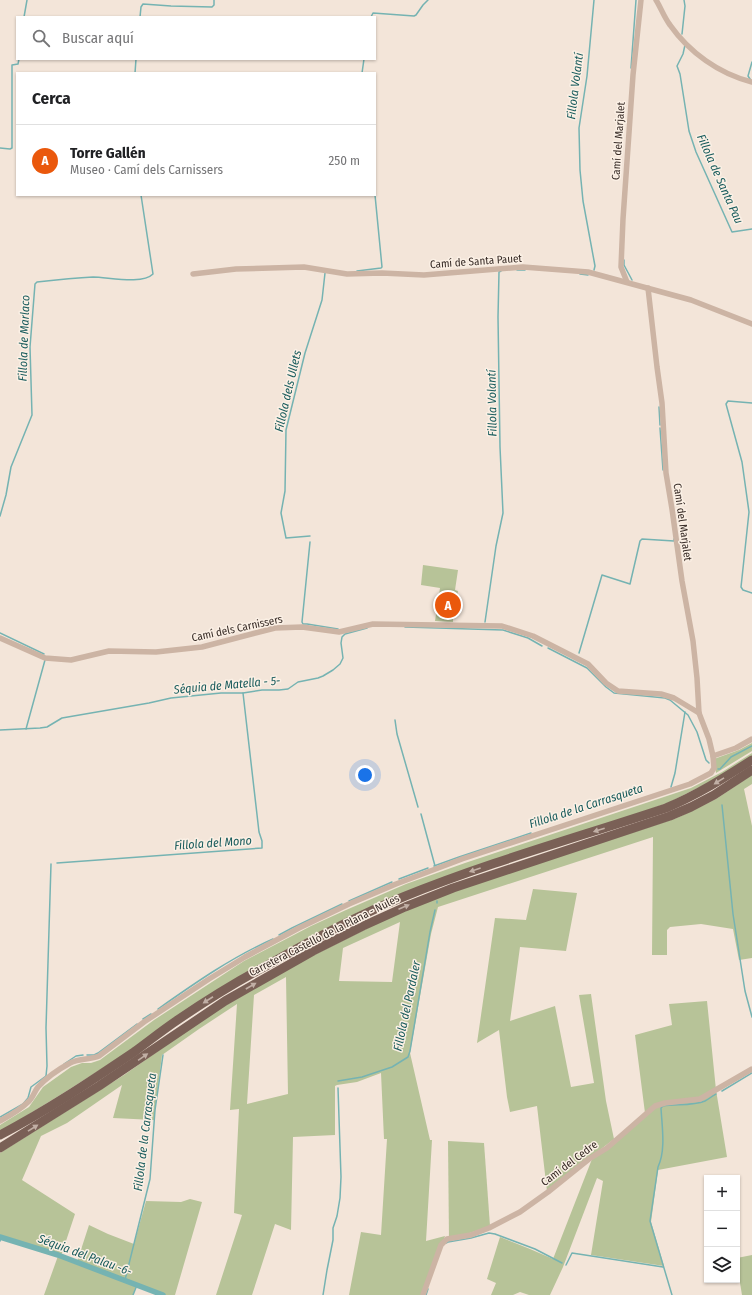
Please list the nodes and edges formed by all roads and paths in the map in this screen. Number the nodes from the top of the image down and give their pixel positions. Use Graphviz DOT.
graph roads {
  1 [pos="640,0"];
  2 [pos="656,0"];
  3 [pos="752,82"];
  4 [pos="193,274"];
  5 [pos="627,282"];
  6 [pos="648,288"];
  7 [pos="752,324"];
  8 [pos="0,638"];
  9 [pos="699,713"];
  10 [pos="752,739"];
  11 [pos="713,756"];
  12 [pos="752,760"];
  13 [pos="752,770"];
  14 [pos="752,1069"];
  15 [pos="0,1121"];
  16 [pos="0,1135"];
  17 [pos="0,1148"];
  18 [pos="423,1295"];
  1 -- 5 [label="street, Camí del Marjalet"];
  2 -- 3 [label="street"];
  4 -- 5 [label="street, Camí de Santa Pauet"];
  5 -- 6 [label="street, Camí de Santa Pauet"];
  6 -- 7 [label="street, Camí de Santa Pauet"];
  6 -- 9 [label="street, Camí del Marjalet"];
  8 -- 9 [label="street, Camí dels Carnissers"];
  9 -- 11 [label="street, Camí del Marjalet"];
  10 -- 11 [label="street"];
  11 -- 15 [label="street"];
  12 -- 16 [label="main road, Carretera Castelló de la Plana - Nules, one-way"];
  17 -- 13 [label="main road, Carretera Castelló de la Plana - Nules, one-way"];
  14 -- 18 [label="street, Camí del Cedre"];
}
